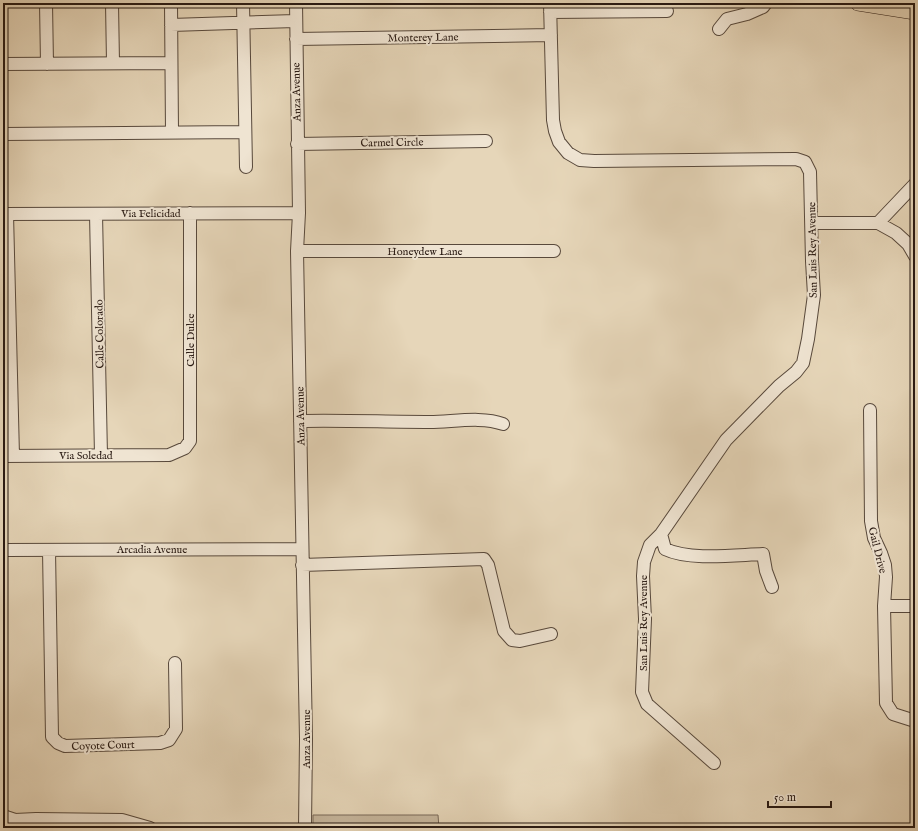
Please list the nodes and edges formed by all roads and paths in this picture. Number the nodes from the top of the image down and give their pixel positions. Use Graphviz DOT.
graph roads {
  1 [pos="46,3"];
  2 [pos="112,3"];
  3 [pos="171,3"];
  4 [pos="243,3"];
  5 [pos="296,3"];
  6 [pos="766,3"];
  7 [pos="858,3"];
  8 [pos="550,8"];
  9 [pos="667,11"];
  10 [pos="915,12"];
  11 [pos="295,21"];
  12 [pos="243,23"];
  13 [pos="171,25"];
  14 [pos="719,30"];
  15 [pos="551,35"];
  16 [pos="296,39"];
  17 [pos="113,63"];
  18 [pos="171,63"];
  19 [pos="3,64"];
  20 [pos="47,64"];
  21 [pos="245,132"];
  22 [pos="172,133"];
  23 [pos="3,134"];
  24 [pos="486,141"];
  25 [pos="297,144"];
  26 [pos="246,167"];
  27 [pos="915,184"];
  28 [pos="190,213"];
  29 [pos="298,213"];
  30 [pos="5,214"];
  31 [pos="96,214"];
  32 [pos="812,223"];
  33 [pos="878,223"];
  34 [pos="297,251"];
  35 [pos="554,251"];
  36 [pos="915,256"];
  37 [pos="870,410"];
  38 [pos="300,421"];
  39 [pos="503,424"];
  40 [pos="101,455"];
  41 [pos="169,455"];
  42 [pos="8,456"];
  43 [pos="661,534"];
  44 [pos="302,549"];
  45 [pos="3,550"];
  46 [pos="49,550"];
  47 [pos="302,565"];
  48 [pos="772,588"];
  49 [pos="884,606"];
  50 [pos="915,606"];
  51 [pos="551,634"];
  52 [pos="175,663"];
  53 [pos="915,721"];
  54 [pos="714,763"];
  55 [pos="3,817"];
  56 [pos="16,824"];
  57 [pos="150,828"];
  58 [pos="305,828"];
  1 -- 20 [label="street"];
  2 -- 17 [label="street"];
  3 -- 13 [label="street"];
  4 -- 12 [label="street"];
  5 -- 11 [label="street, Anza Avenue"];
  6 -- 14 [label="street"];
  7 -- 10 [label="main road"];
  8 -- 9 [label="street"];
  8 -- 15 [label="street, San Luis Rey Avenue"];
  11 -- 12 [label="street"];
  11 -- 16 [label="street, Anza Avenue"];
  12 -- 13 [label="street"];
  12 -- 21 [label="street"];
  13 -- 18 [label="street"];
  15 -- 16 [label="street, Monterey Lane"];
  15 -- 32 [label="street, San Luis Rey Avenue"];
  16 -- 25 [label="street, Anza Avenue"];
  17 -- 18 [label="street"];
  17 -- 20 [label="street"];
  18 -- 22 [label="street"];
  19 -- 20 [label="street"];
  21 -- 22 [label="street"];
  21 -- 26 [label="street"];
  22 -- 23 [label="street"];
  24 -- 25 [label="street, Carmel Circle"];
  25 -- 29 [label="street, Anza Avenue"];
  27 -- 33 [label="street"];
  28 -- 29 [label="street, Via Felicidad"];
  28 -- 31 [label="street, Via Felicidad"];
  28 -- 41 [label="street, Calle Dulce"];
  29 -- 34 [label="street, Anza Avenue"];
  30 -- 31 [label="street, Via Felicidad"];
  30 -- 42 [label="street"];
  31 -- 40 [label="street, Calle Colorado"];
  32 -- 33 [label="street"];
  32 -- 43 [label="street, San Luis Rey Avenue"];
  33 -- 36 [label="street"];
  34 -- 35 [label="street, Honeydew Lane"];
  34 -- 38 [label="street, Anza Avenue"];
  37 -- 49 [label="street, Gail Drive"];
  38 -- 39 [label="street"];
  38 -- 44 [label="street, Anza Avenue"];
  40 -- 41 [label="street, Via Soledad"];
  40 -- 42 [label="street, Via Soledad"];
  43 -- 48 [label="street"];
  43 -- 54 [label="street, San Luis Rey Avenue"];
  44 -- 46 [label="street, Arcadia Avenue"];
  44 -- 47 [label="street, Anza Avenue"];
  45 -- 46 [label="street, Arcadia Avenue"];
  46 -- 52 [label="street, Coyote Court"];
  47 -- 51 [label="street"];
  47 -- 58 [label="street, Anza Avenue"];
  49 -- 50 [label="street"];
  49 -- 53 [label="street, Gail Drive"];
  55 -- 56 [label="street"];
  56 -- 57 [label="street"];
}
